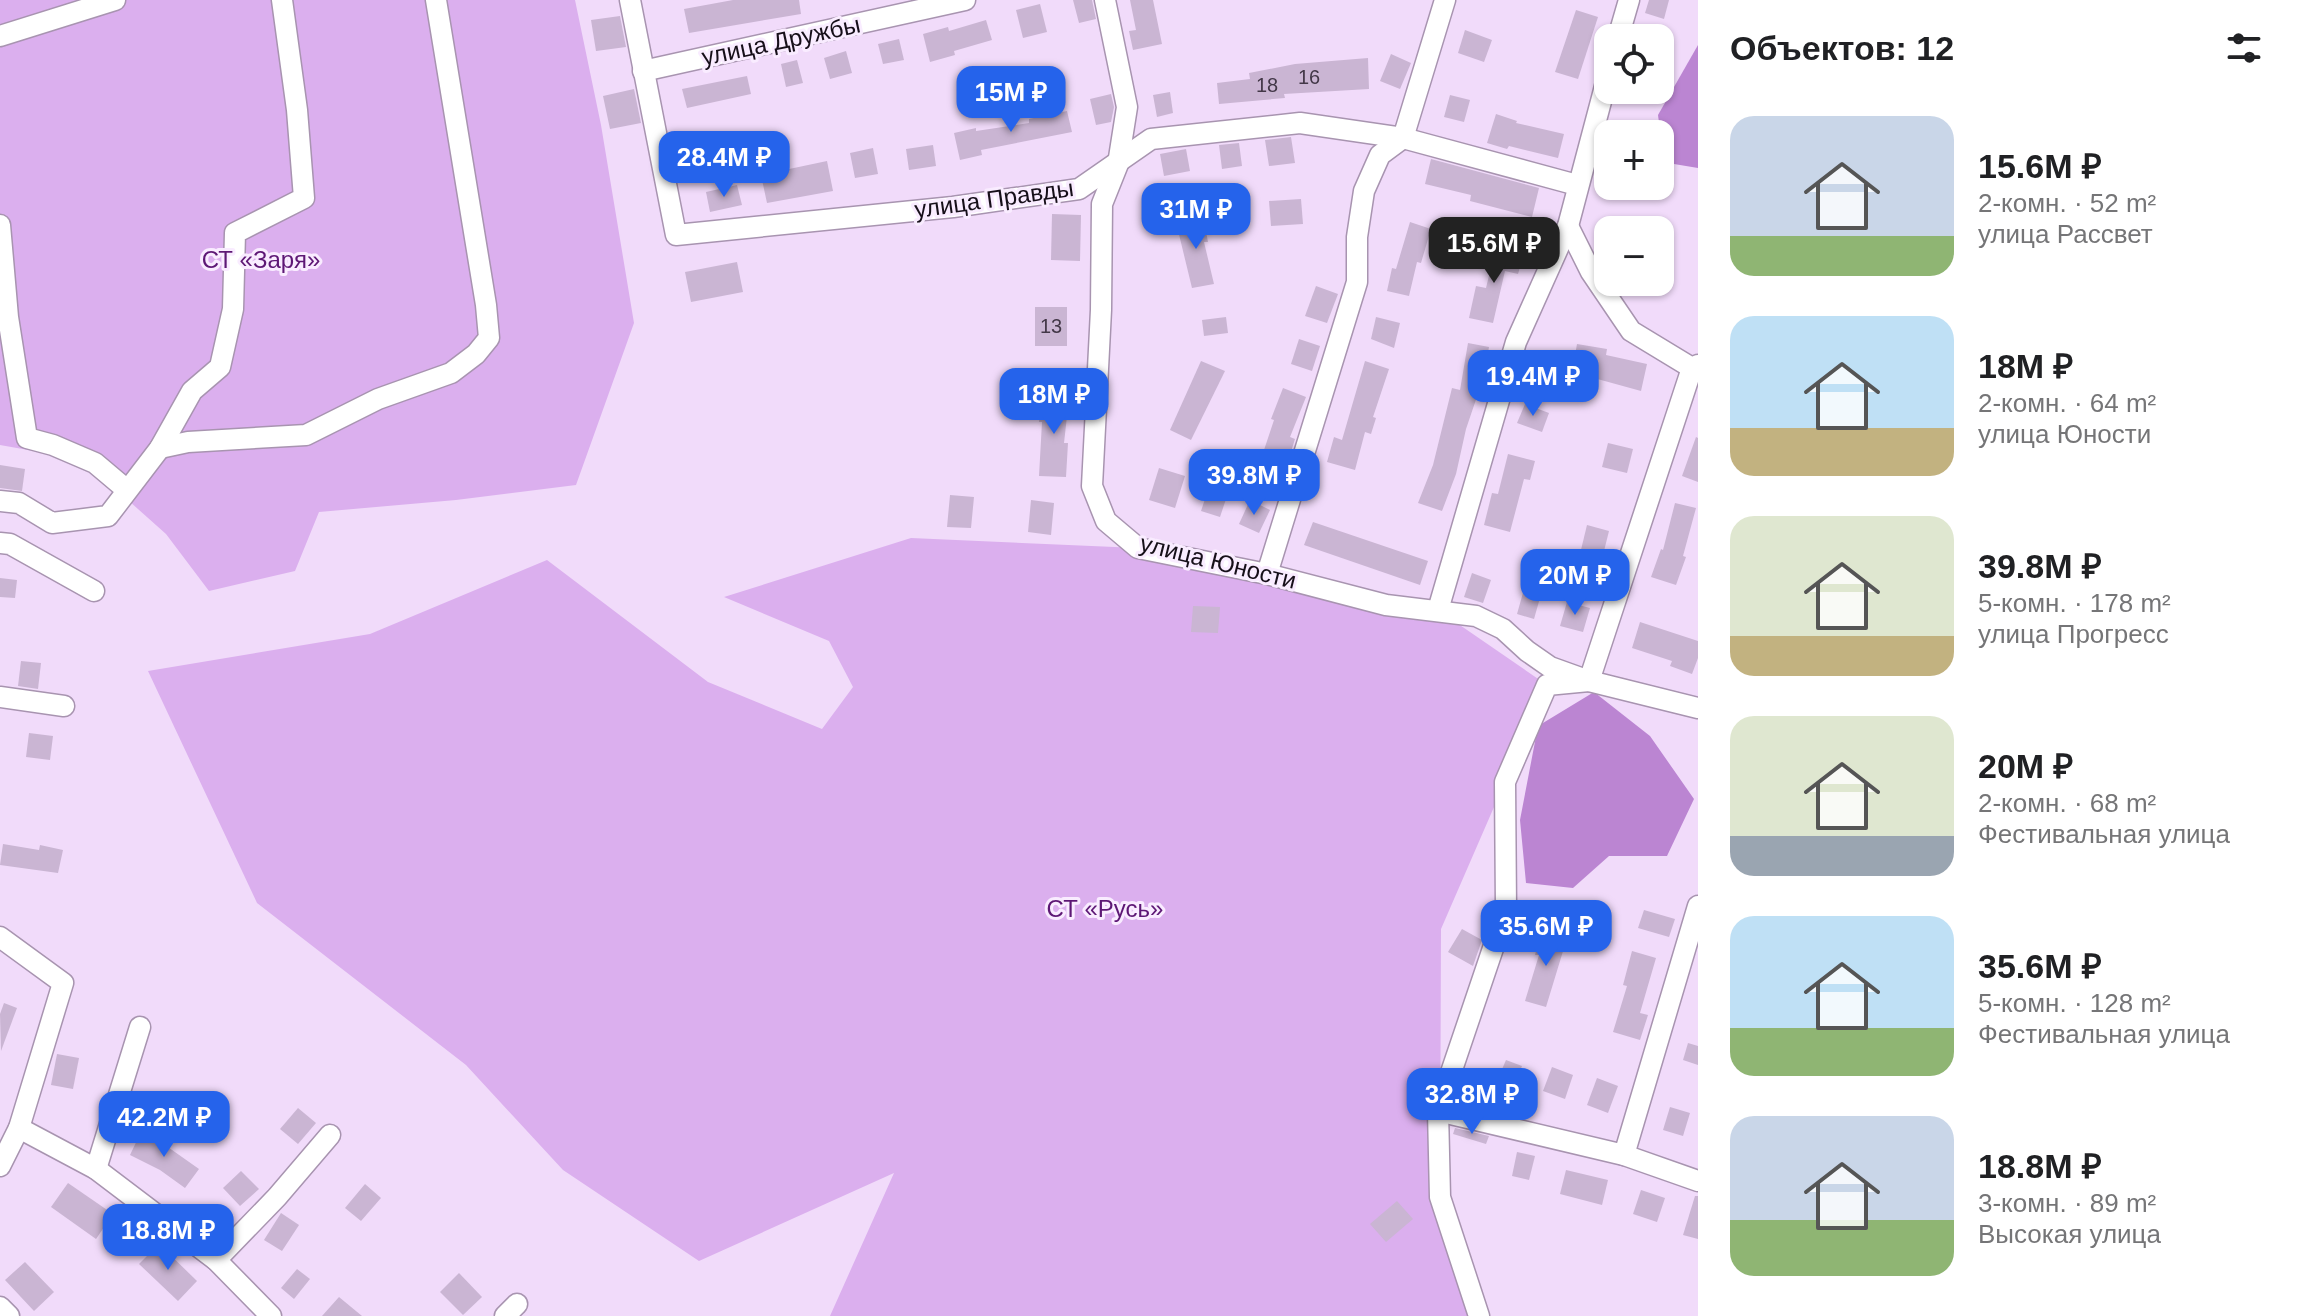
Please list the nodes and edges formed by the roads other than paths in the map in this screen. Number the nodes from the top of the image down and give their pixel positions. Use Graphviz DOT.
graph roads {
  1 [pos="115,0"];
  2 [pos="282,0"];
  3 [pos="436,0"];
  4 [pos="630,0"];
  5 [pos="965,0"];
  6 [pos="1105,0"];
  7 [pos="1445,0"];
  8 [pos="1629,0"];
  9 [pos="1622,24"];
  10 [pos="0,36"];
  11 [pos="643,71"];
  12 [pos="1600,104"];
  13 [pos="1403,138"];
  14 [pos="1118,164"];
  15 [pos="1577,185"];
  16 [pos="0,225"];
  17 [pos="1568,226"];
  18 [pos="1695,366"];
  19 [pos="160,448"];
  20 [pos="127,490"];
  21 [pos="0,501"];
  22 [pos="0,543"];
  23 [pos="1267,574"];
  24 [pos="94,591"];
  25 [pos="1438,610"];
  26 [pos="1589,681"];
  27 [pos="0,697"];
  28 [pos="64,706"];
  29 [pos="1698,708"];
  30 [pos="1698,906"];
  31 [pos="0,937"];
  32 [pos="140,1027"];
  33 [pos="1438,1111"];
  34 [pos="19,1128"];
  35 [pos="330,1135"];
  36 [pos="1624,1155"];
  37 [pos="0,1166"];
  38 [pos="96,1169"];
  39 [pos="1698,1181"];
  40 [pos="216,1260"];
  41 [pos="0,1307"];
  42 [pos="9,1316"];
  43 [pos="271,1316"];
  44 [pos="1479,1316"];
  1 -- 10 [label="street"];
  2 -- 19 [label="street"];
  3 -- 19 [label="street"];
  4 -- 11 [label="street"];
  5 -- 11 [label="street, улица Дружбы"];
  6 -- 14 [label="street, улица Юности"];
  7 -- 13 [label="street"];
  8 -- 9 [label="street"];
  11 -- 14 [label="street, улица Правды"];
  12 -- 15 [label="street"];
  13 -- 14 [label="street, улица Правды"];
  13 -- 15 [label="street, улица Правды"];
  13 -- 23 [label="street"];
  14 -- 23 [label="street, улица Юности"];
  15 -- 17 [label="street"];
  16 -- 20 [label="street"];
  17 -- 18 [label="street"];
  17 -- 25 [label="street"];
  18 -- 26 [label="street"];
  19 -- 20 [label="street"];
  20 -- 21 [label="street"];
  22 -- 24 [label="street"];
  23 -- 25 [label="street, улица Юности"];
  25 -- 26 [label="street, улица Юности"];
  26 -- 29 [label="street, улица Юности"];
  26 -- 33 [label="street"];
  27 -- 28 [label="street"];
  30 -- 36 [label="street"];
  31 -- 34 [label="street"];
  32 -- 38 [label="street"];
  33 -- 36 [label="street"];
  33 -- 44 [label="street"];
  34 -- 37 [label="street"];
  34 -- 38 [label="street"];
  35 -- 40 [label="street"];
  36 -- 39 [label="street"];
  38 -- 40 [label="street"];
  40 -- 43 [label="street"];
  41 -- 42 [label="street"];
}
